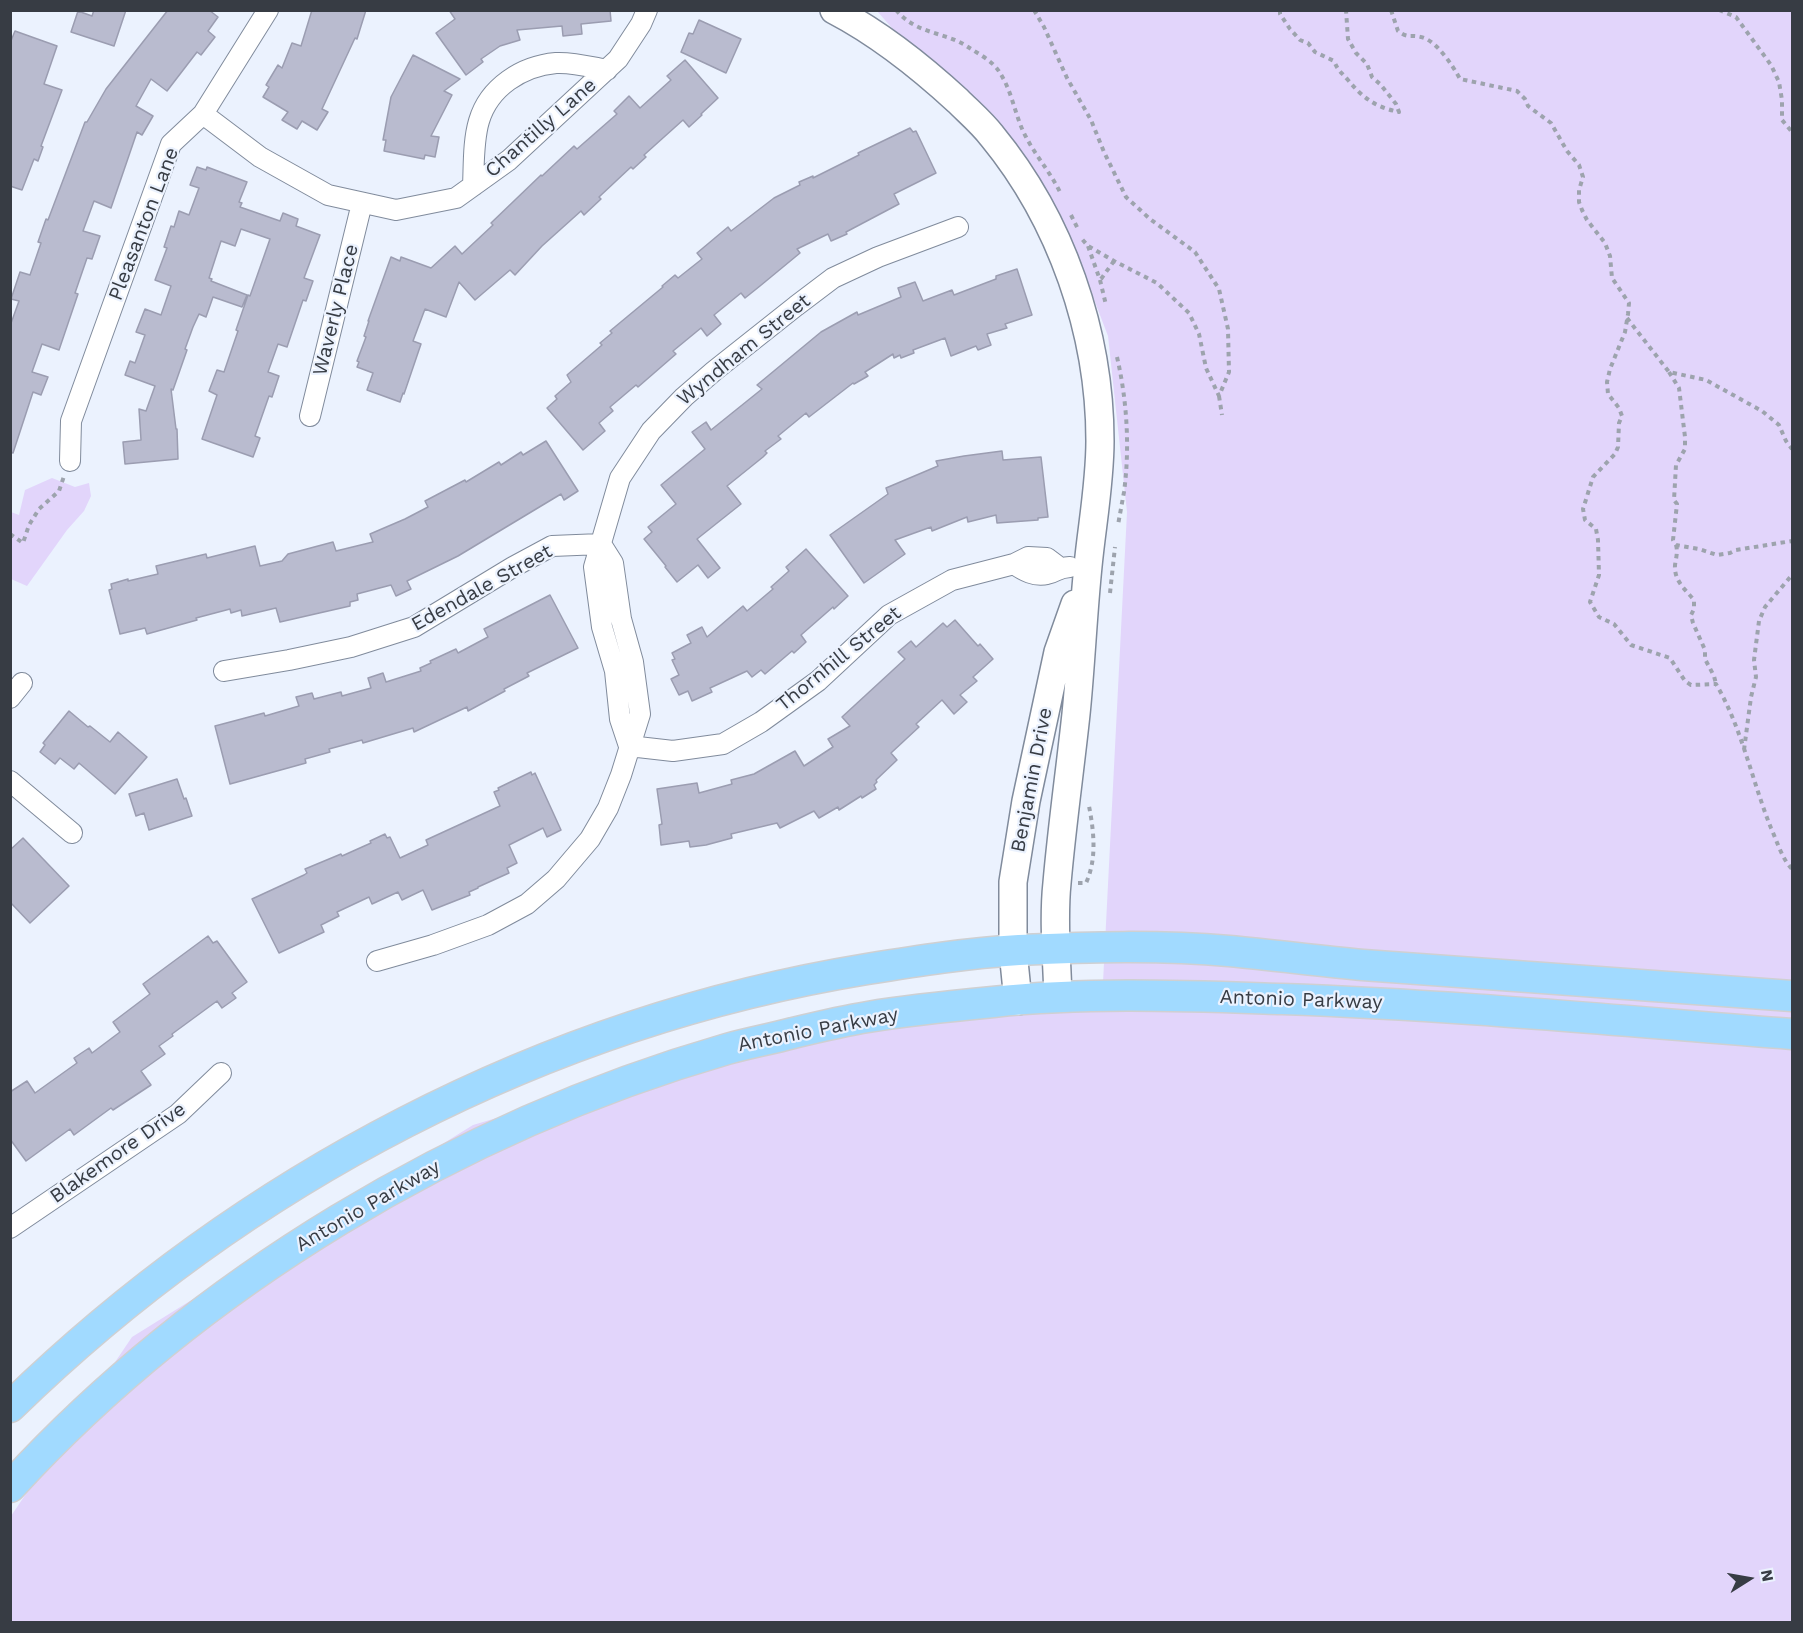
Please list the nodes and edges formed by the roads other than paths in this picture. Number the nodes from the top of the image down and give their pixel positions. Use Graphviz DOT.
graph roads {
  1 [pos="268,10"];
  2 [pos="647,10"];
  3 [pos="834,10"];
  4 [pos="607,70"];
  5 [pos="202,114"];
  6 [pos="474,186"];
  7 [pos="362,203"];
  8 [pos="958,227"];
  9 [pos="310,416"];
  10 [pos="70,461"];
  11 [pos="601,544"];
  12 [pos="1088,566"];
  13 [pos="224,670"];
  14 [pos="629,746"];
  15 [pos="10,782"];
  16 [pos="72,833"];
  17 [pos="1056,949"];
  18 [pos="1013,951"];
  19 [pos="376,961"];
  20 [pos="1792,996"];
  21 [pos="1058,998"];
  22 [pos="1017,1001"];
  23 [pos="1792,1034"];
  24 [pos="221,1073"];
  25 [pos="10,1228"];
  26 [pos="10,1407"];
  27 [pos="10,1487"];
  1 -- 5 [label="street, Pleasanton Lane"];
  2 -- 4 [label="street, Chantilly Lane"];
  3 -- 12 [label="main road, Benjamin Drive"];
  4 -- 6 [label="street, Chantilly Lane"];
  4 -- 6 [label="street, Chantilly Lane"];
  5 -- 7 [label="street, Chantilly Lane"];
  5 -- 10 [label="street, Pleasanton Lane"];
  6 -- 7 [label="street, Chantilly Lane"];
  7 -- 9 [label="street, Waverly Place"];
  8 -- 11 [label="street, Wyndham Street"];
  11 -- 13 [label="street, Edendale Street"];
  11 -- 14 [label="street"];
  12 -- 14 [label="street, Thornhill Street"];
  12 -- 17 [label="main road, Benjamin Drive"];
  12 -- 18 [label="main road, Benjamin Drive"];
  14 -- 19 [label="street"];
  15 -- 16 [label="street"];
  17 -- 18 [label="main road, Antonio Parkway"];
  17 -- 20 [label="main road, Antonio Parkway"];
  17 -- 21 [label="main road, Benjamin Drive"];
  18 -- 22 [label="main road, Benjamin Drive"];
  18 -- 26 [label="main road, Antonio Parkway"];
  21 -- 22 [label="main road, Antonio Parkway"];
  21 -- 23 [label="main road, Antonio Parkway"];
  22 -- 27 [label="main road, Antonio Parkway"];
  24 -- 25 [label="street, Blakemore Drive"];
}
